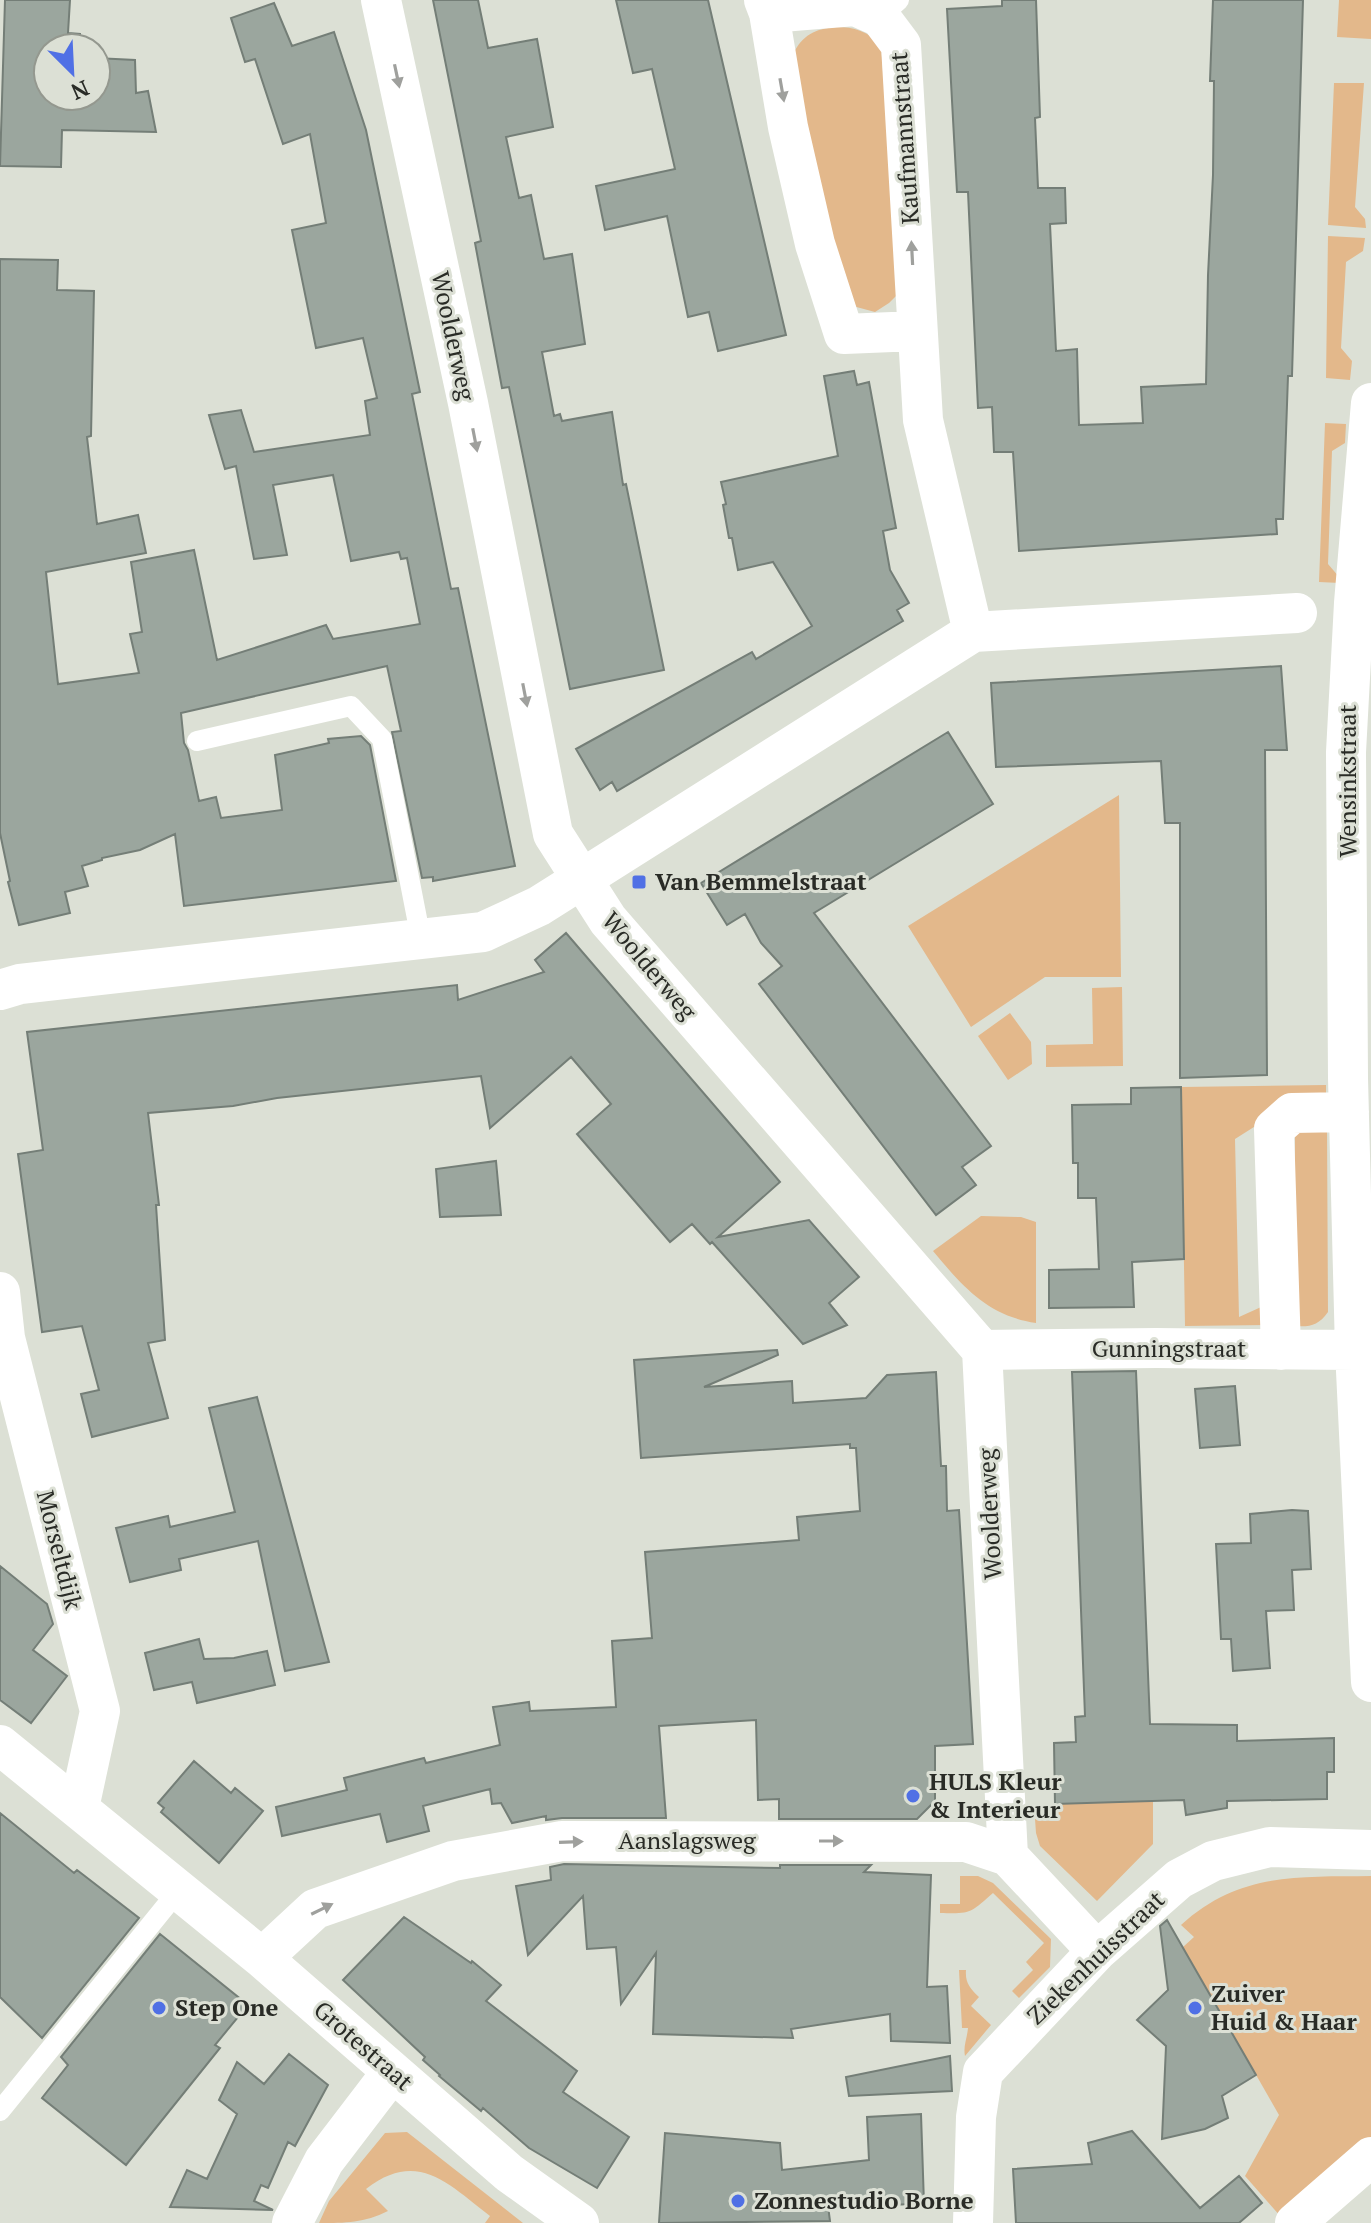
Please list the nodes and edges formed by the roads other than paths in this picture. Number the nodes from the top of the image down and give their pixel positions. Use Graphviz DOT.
graph roads {
  1 [pos="381,0"];
  2 [pos="766,7"];
  3 [pos="889,8"];
  4 [pos="917,331"];
  5 [pos="1371,403"];
  6 [pos="1362,603"];
  7 [pos="1297,613"];
  8 [pos="973,632"];
  9 [pos="197,741"];
  10 [pos="582,878"];
  11 [pos="421,939"];
  12 [pos="0,990"];
  13 [pos="1349,1112"];
  14 [pos="0,1292"];
  15 [pos="1360,1334"];
  16 [pos="982,1350"];
  17 [pos="1281,1350"];
  18 [pos="1371,1682"];
  19 [pos="0,1745"];
  20 [pos="79,1808"];
  21 [pos="1371,1850"];
  22 [pos="1008,1856"];
  23 [pos="178,1891"];
  24 [pos="1097,1951"];
  25 [pos="262,1958"];
  26 [pos="392,2072"];
  27 [pos="0,2111"];
  28 [pos="1371,2157"];
  29 [pos="292,2223"];
  30 [pos="579,2223"];
  31 [pos="973,2223"];
  32 [pos="1295,2223"];
  1 -- 10 [label="street, Woolderweg, one-way"];
  2 -- 3 [label="street, Kaufmannstraat"];
  2 -- 4 [label="street, Kaufmannstraat, one-way"];
  4 -- 3 [label="street, Kaufmannstraat, one-way"];
  4 -- 8 [label="street, Kaufmannstraat"];
  5 -- 6 [label="street, Wensinkstraat"];
  6 -- 13 [label="street, Wensinkstraat"];
  7 -- 8 [label="street"];
  8 -- 10 [label="street"];
  9 -- 11 [label="lane"];
  10 -- 11 [label="street"];
  10 -- 16 [label="street, Woolderweg"];
  11 -- 12 [label="street"];
  13 -- 15 [label="street, Wensinkstraat"];
  13 -- 17 [label="street"];
  14 -- 20 [label="street, Morseltdijk"];
  15 -- 17 [label="street, Gunningstraat"];
  15 -- 18 [label="street, Wensinkstraat"];
  16 -- 17 [label="street, Gunningstraat"];
  16 -- 22 [label="street, Woolderweg"];
  19 -- 20 [label="street, Grotestraat"];
  20 -- 23 [label="street, Grotestraat"];
  21 -- 24 [label="street, Ziekenhuisstraat"];
  22 -- 24 [label="street, Aanslagsweg"];
  25 -- 22 [label="street, Aanslagsweg, one-way"];
  23 -- 25 [label="street, Grotestraat"];
  23 -- 27 [label="lane"];
  24 -- 31 [label="street, Ziekenhuisstraat"];
  25 -- 26 [label="street, Grotestraat"];
  26 -- 29 [label="street"];
  26 -- 30 [label="street, Grotestraat"];
  28 -- 32 [label="street"];
}
